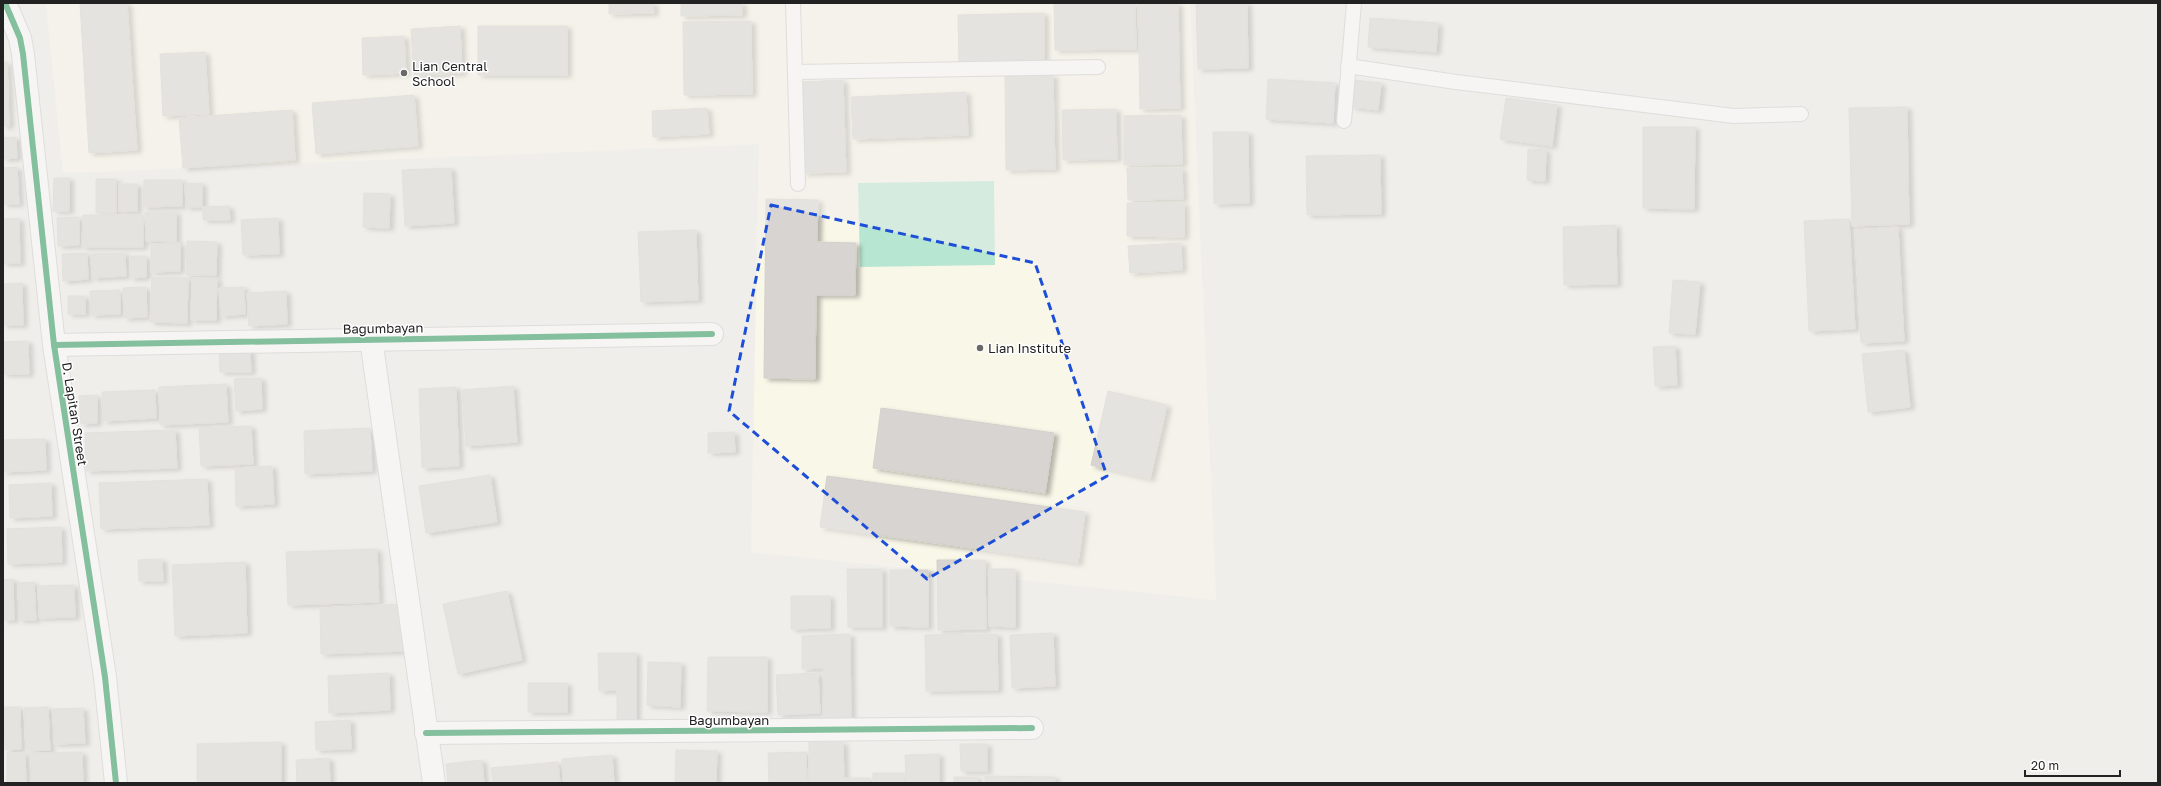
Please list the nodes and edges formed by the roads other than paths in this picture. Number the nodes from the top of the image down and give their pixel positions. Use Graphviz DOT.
graph roads {
  1 [pos="5,3"];
  2 [pos="793,3"];
  3 [pos="1354,3"];
  4 [pos="1348,66"];
  5 [pos="1098,67"];
  6 [pos="795,72"];
  7 [pos="1801,114"];
  8 [pos="1344,121"];
  9 [pos="798,184"];
  10 [pos="712,334"];
  11 [pos="372,339"];
  12 [pos="54,345"];
  13 [pos="1032,728"];
  14 [pos="426,733"];
  15 [pos="116,783"];
  16 [pos="434,783"];
  1 -- 12 [label="street, D. Lapitan Street"];
  2 -- 6 [label="lane"];
  3 -- 4 [label="lane"];
  4 -- 7 [label="lane"];
  4 -- 8 [label="lane"];
  5 -- 6 [label="lane"];
  6 -- 9 [label="lane"];
  10 -- 11 [label="street, Bagumbayan"];
  11 -- 12 [label="street, Bagumbayan"];
  11 -- 14 [label="street, Bagumbayan"];
  12 -- 15 [label="street, D. Lapitan Street"];
  13 -- 14 [label="street, Bagumbayan"];
  14 -- 16 [label="street, Bagumbayan"];
}
